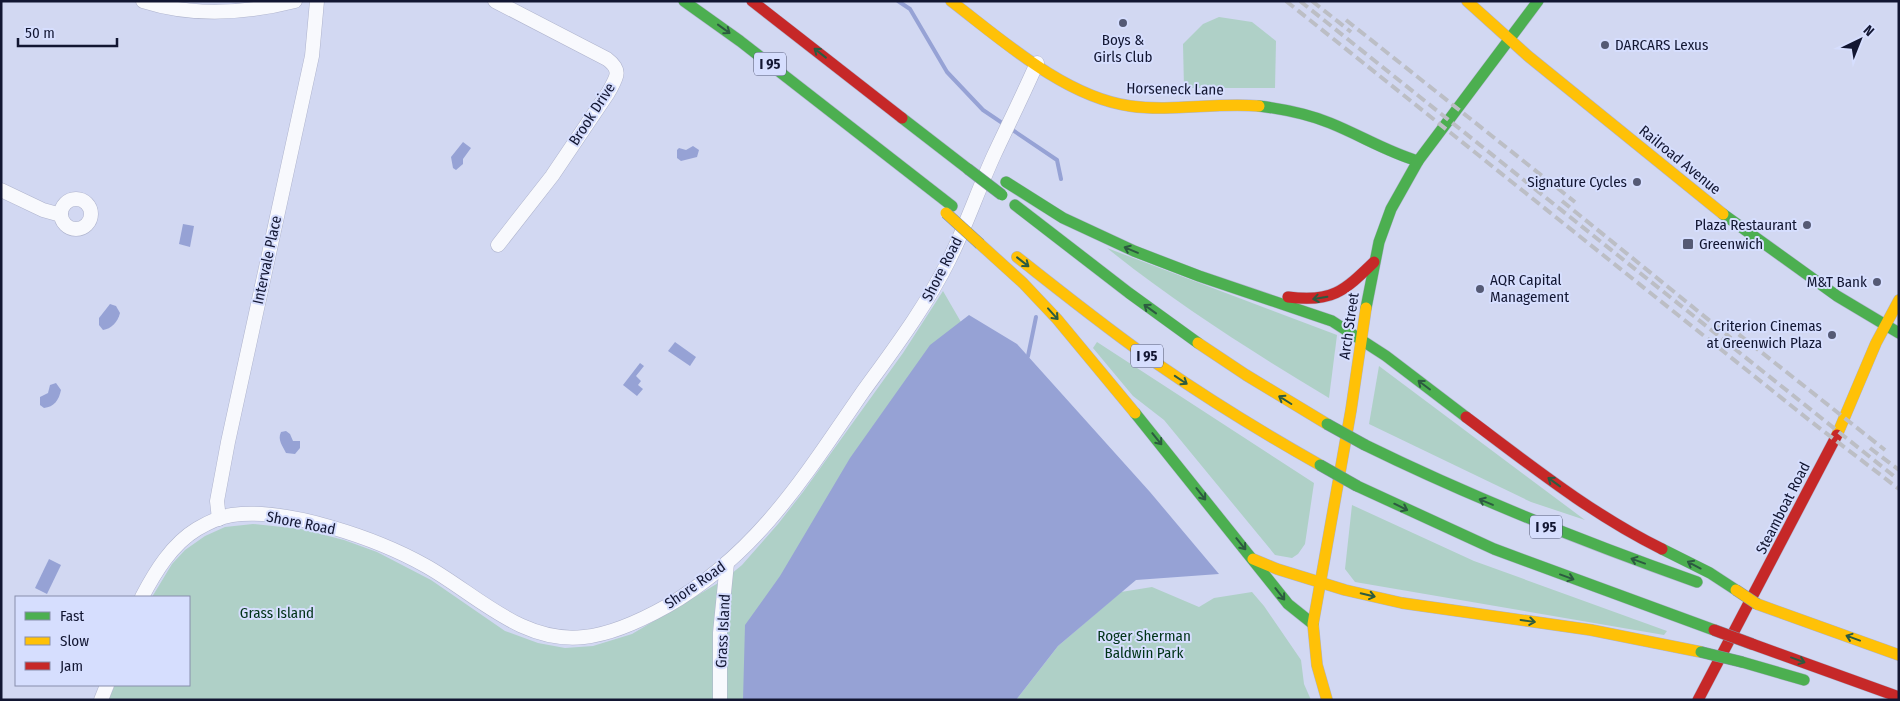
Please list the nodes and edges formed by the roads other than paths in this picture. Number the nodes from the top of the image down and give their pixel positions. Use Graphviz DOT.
graph roads {
  1 [pos="142,1"];
  2 [pos="295,1"];
  3 [pos="317,1"];
  4 [pos="495,1"];
  5 [pos="684,1"];
  6 [pos="752,1"];
  7 [pos="951,1"];
  8 [pos="1468,1"];
  9 [pos="1538,1"];
  10 [pos="1510,39"];
  11 [pos="1036,64"];
  12 [pos="1418,161"];
  13 [pos="971,164"];
  14 [pos="1,190"];
  15 [pos="949,210"];
  16 [pos="61,215"];
  17 [pos="978,226"];
  18 [pos="498,246"];
  19 [pos="1007,249"];
  20 [pos="1374,262"];
  21 [pos="1210,279"];
  22 [pos="1899,300"];
  23 [pos="1885,326"];
  24 [pos="1899,333"];
  25 [pos="1362,339"];
  26 [pos="219,519"];
  27 [pos="1252,558"];
  28 [pos="727,563"];
  29 [pos="1321,582"];
  30 [pos="1734,592"];
  31 [pos="143,596"];
  32 [pos="1313,624"];
  33 [pos="1899,654"];
  34 [pos="1816,683"];
  35 [pos="107,686"];
  36 [pos="1899,697"];
  37 [pos="101,700"];
  38 [pos="720,700"];
  39 [pos="1327,700"];
  40 [pos="1698,700"];
  1 -- 2 [label="street"];
  3 -- 26 [label="street, Intervale Place"];
  4 -- 18 [label="street, Brook Drive"];
  5 -- 15 [label="main road, I 95, one-way"];
  13 -- 6 [label="main road, I 95, one-way"];
  7 -- 11 [label="main road, Horseneck Lane"];
  8 -- 10 [label="main road, Railroad Avenue"];
  9 -- 10 [label="main road, Arch Street"];
  10 -- 12 [label="main road, Arch Street"];
  10 -- 23 [label="main road, Railroad Avenue"];
  11 -- 12 [label="main road, Horseneck Lane"];
  11 -- 28 [label="street, Shore Road"];
  12 -- 20 [label="main road, Arch Street"];
  21 -- 13 [label="main road, one-way"];
  30 -- 13 [label="main road, I 95, one-way, bridge"];
  14 -- 16 [label="street"];
  15 -- 17 [label="main road, I 95"];
  15 -- 27 [label="main road, one-way, bridge"];
  19 -- 36 [label="main road, I 95, one-way, bridge"];
  20 -- 21 [label="main road, one-way"];
  20 -- 25 [label="main road, Arch Street"];
  21 -- 25 [label="main road"];
  22 -- 23 [label="main road, Steamboat Road"];
  23 -- 24 [label="main road, Railroad Avenue"];
  23 -- 40 [label="main road, Steamboat Road"];
  25 -- 29 [label="main road, Arch Street"];
  30 -- 25 [label="main road, one-way"];
  26 -- 28 [label="street, Shore Road"];
  26 -- 31 [label="street, Shore Road"];
  27 -- 29 [label="main road"];
  27 -- 32 [label="main road, one-way"];
  28 -- 38 [label="street, Grass Island"];
  29 -- 32 [label="main road, Arch Street"];
  29 -- 34 [label="main road, one-way, bridge"];
  33 -- 30 [label="main road, one-way, bridge"];
  32 -- 39 [label="main road, Arch Street"];
  35 -- 37 [label="street"];
}
